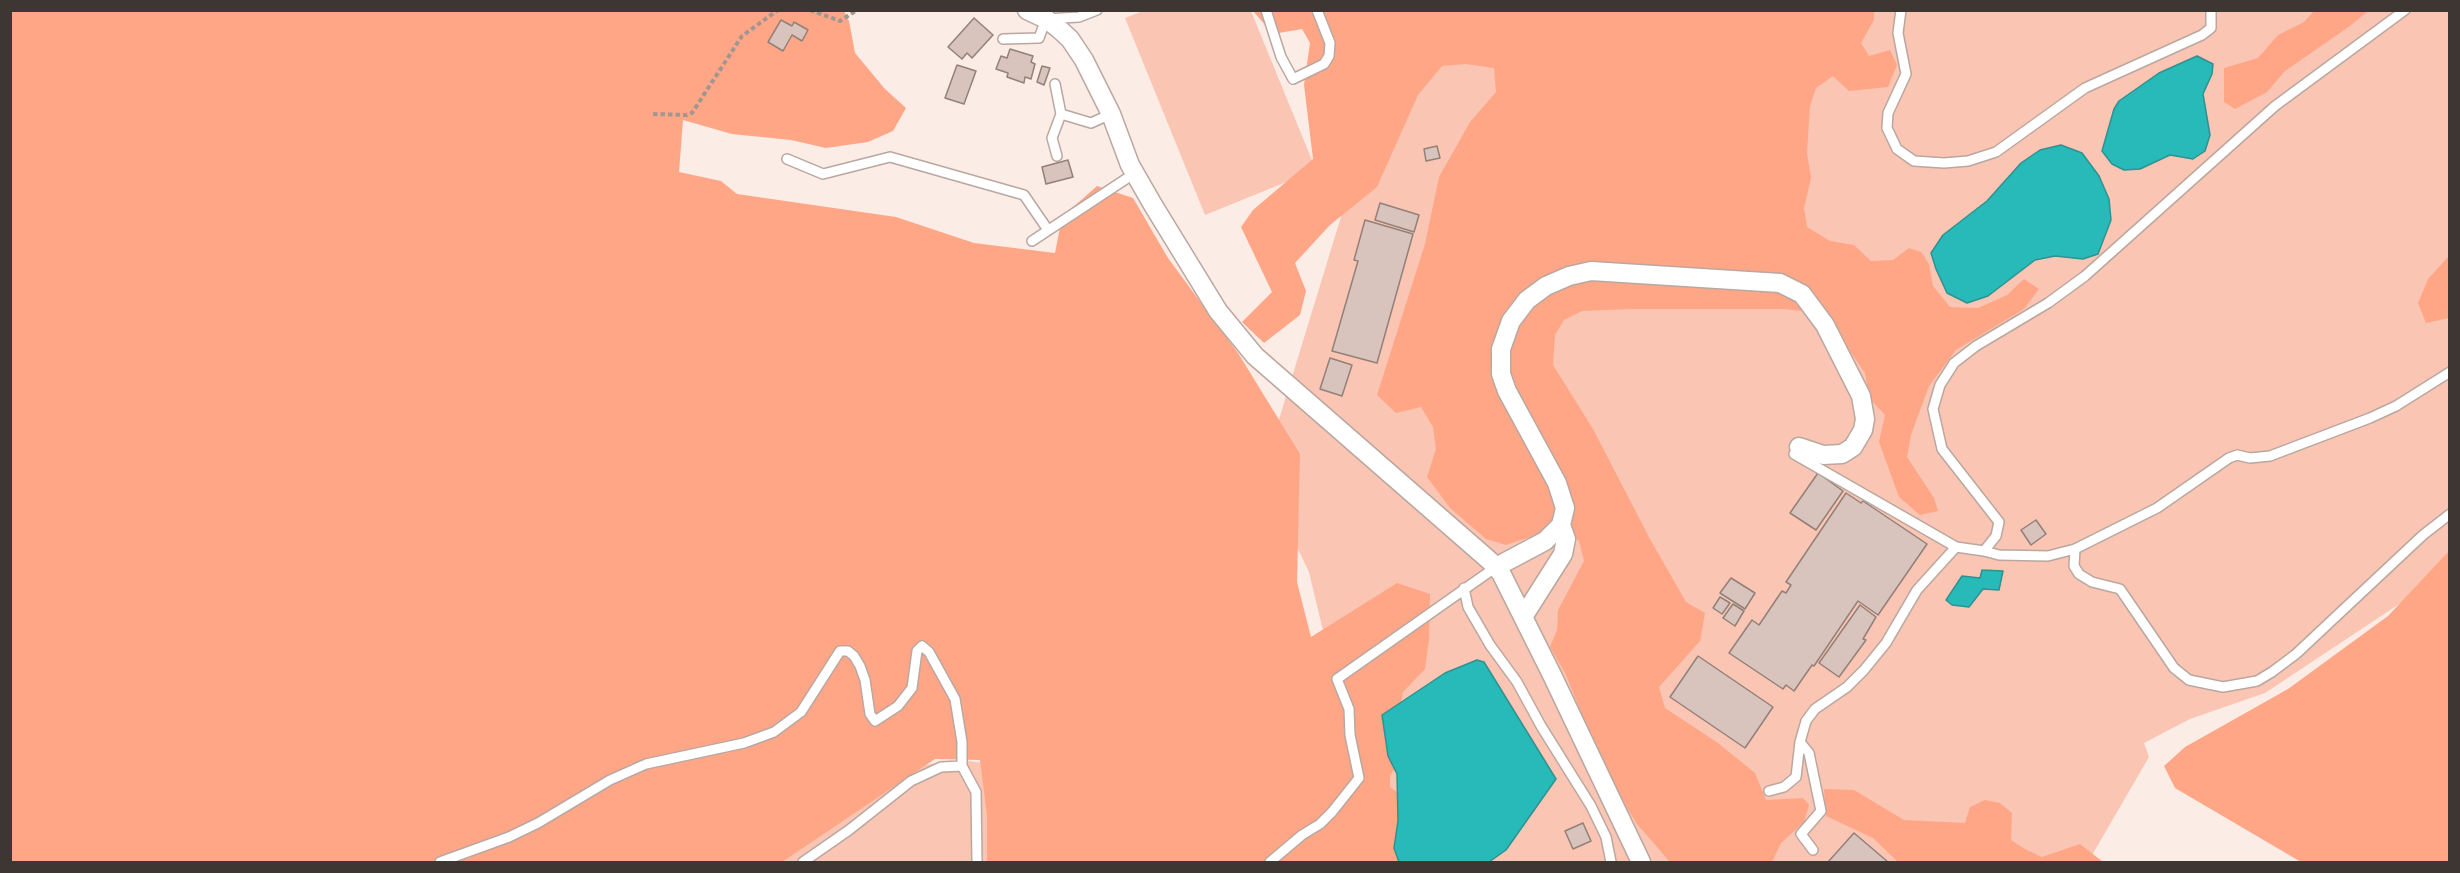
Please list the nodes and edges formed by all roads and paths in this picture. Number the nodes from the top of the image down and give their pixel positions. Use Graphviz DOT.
graph roads {
  1 [pos="778,10"];
  2 [pos="810,10"];
  3 [pos="857,10"];
  4 [pos="1027,10"];
  5 [pos="1097,10"];
  6 [pos="1266,10"];
  7 [pos="1317,10"];
  8 [pos="1901,10"];
  9 [pos="2211,10"];
  10 [pos="2405,10"];
  11 [pos="1046,19"];
  12 [pos="1003,39"];
  13 [pos="1055,84"];
  14 [pos="653,114"];
  15 [pos="1061,114"];
  16 [pos="1111,114"];
  17 [pos="1057,156"];
  18 [pos="788,159"];
  19 [pos="1135,173"];
  20 [pos="1048,230"];
  21 [pos="1032,240"];
  22 [pos="2450,372"];
  23 [pos="1797,450"];
  24 [pos="2450,514"];
  25 [pos="1561,525"];
  26 [pos="1956,547"];
  27 [pos="2074,549"];
  28 [pos="1984,551"];
  29 [pos="1496,567"];
  30 [pos="1464,588"];
  31 [pos="1523,617"];
  32 [pos="1800,742"];
  33 [pos="962,766"];
  34 [pos="1769,791"];
  35 [pos="1813,850"];
  36 [pos="440,862"];
  37 [pos="803,862"];
  38 [pos="977,862"];
  39 [pos="1270,862"];
  40 [pos="1611,862"];
  41 [pos="1641,862"];
  1 -- 14 [label="path"];
  2 -- 3 [label="path"];
  4 -- 11 [label="street"];
  5 -- 11 [label="lane"];
  6 -- 7 [label="lane"];
  8 -- 9 [label="lane"];
  10 -- 28 [label="lane"];
  11 -- 12 [label="lane"];
  11 -- 16 [label="street"];
  13 -- 15 [label="lane"];
  15 -- 16 [label="lane"];
  15 -- 17 [label="lane"];
  16 -- 19 [label="street"];
  18 -- 20 [label="lane"];
  19 -- 20 [label="lane"];
  19 -- 29 [label="street"];
  20 -- 21 [label="lane"];
  22 -- 27 [label="lane"];
  23 -- 25 [label="street"];
  23 -- 26 [label="lane"];
  24 -- 27 [label="lane"];
  25 -- 29 [label="street"];
  25 -- 31 [label="street"];
  26 -- 28 [label="lane"];
  26 -- 32 [label="lane"];
  27 -- 28 [label="lane"];
  29 -- 30 [label="lane"];
  29 -- 31 [label="street"];
  30 -- 39 [label="lane"];
  30 -- 40 [label="lane"];
  31 -- 41 [label="street"];
  32 -- 34 [label="lane"];
  32 -- 35 [label="lane"];
  33 -- 36 [label="lane"];
  33 -- 37 [label="lane"];
  33 -- 38 [label="lane"];
}
